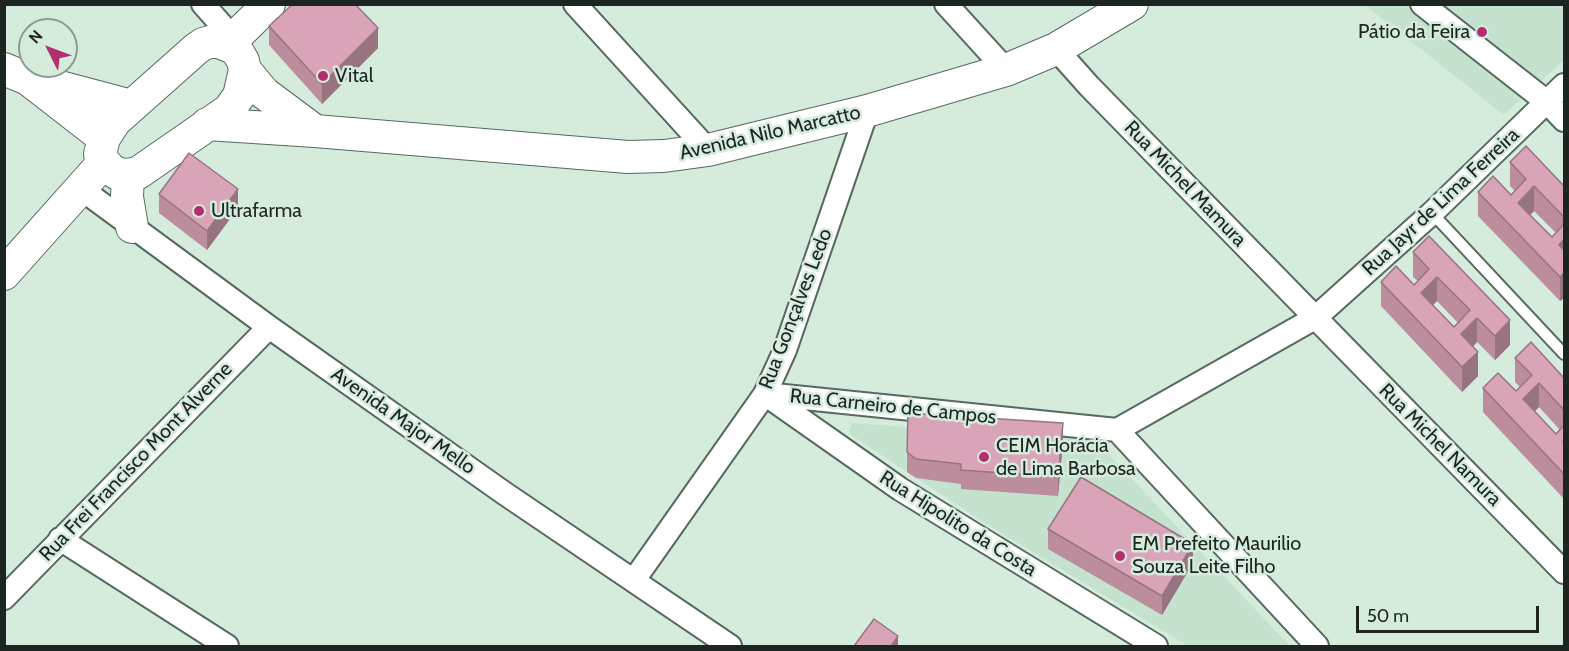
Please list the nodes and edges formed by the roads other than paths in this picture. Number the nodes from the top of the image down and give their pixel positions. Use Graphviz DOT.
graph roads {
  1 [pos="203,4"];
  2 [pos="269,4"];
  3 [pos="575,4"];
  4 [pos="946,4"];
  5 [pos="1132,4"];
  6 [pos="1422,4"];
  7 [pos="1056,49"];
  8 [pos="235,51"];
  9 [pos="1006,70"];
  10 [pos="16,74"];
  11 [pos="1564,85"];
  12 [pos="1547,102"];
  13 [pos="131,106"];
  14 [pos="867,111"];
  15 [pos="1564,120"];
  16 [pos="207,124"];
  17 [pos="315,130"];
  18 [pos="708,150"];
  19 [pos="112,158"];
  20 [pos="80,188"];
  21 [pos="1432,213"];
  22 [pos="132,227"];
  23 [pos="4,274"];
  24 [pos="1315,318"];
  25 [pos="269,327"];
  26 [pos="1564,354"];
  27 [pos="765,394"];
  28 [pos="1117,430"];
  29 [pos="60,539"];
  30 [pos="1564,572"];
  31 [pos="634,580"];
  32 [pos="4,598"];
  33 [pos="227,646"];
  34 [pos="730,646"];
  35 [pos="1156,646"];
  36 [pos="1317,646"];
  1 -- 8 [label="street"];
  2 -- 8 [label="street"];
  3 -- 18 [label="street"];
  4 -- 9 [label="street"];
  5 -- 7 [label="street, Avenida Nilo Marcatto"];
  6 -- 12 [label="street"];
  7 -- 9 [label="street, Avenida Nilo Marcatto"];
  7 -- 24 [label="street, Rua Michel Mamura"];
  8 -- 13 [label="street"];
  8 -- 16 [label="street"];
  8 -- 17 [label="street"];
  9 -- 14 [label="street, Avenida Nilo Marcatto"];
  10 -- 13 [label="street"];
  10 -- 19 [label="street"];
  11 -- 12 [label="street, Rua Jayr de Lima Ferreira"];
  12 -- 15 [label="street"];
  12 -- 21 [label="street, Rua Jayr de Lima Ferreira"];
  13 -- 19 [label="street"];
  14 -- 18 [label="street, Avenida Nilo Marcatto"];
  14 -- 27 [label="street, Rua Gonçalves Ledo"];
  16 -- 17 [label="street, Avenida Nilo Marcatto"];
  16 -- 19 [label="street"];
  17 -- 18 [label="street, Avenida Nilo Marcatto"];
  19 -- 20 [label="street"];
  19 -- 22 [label="street"];
  20 -- 22 [label="street, Avenida Major Mello"];
  20 -- 23 [label="street"];
  21 -- 24 [label="street, Rua Jayr de Lima Ferreira"];
  21 -- 26 [label="lane"];
  22 -- 25 [label="street, Avenida Major Mello"];
  24 -- 28 [label="street"];
  24 -- 30 [label="street, Rua Michel Namura"];
  25 -- 29 [label="street, Rua Frei Francisco Mont Alverne"];
  25 -- 31 [label="street, Avenida Major Mello"];
  27 -- 28 [label="street, Rua Carneiro de Campos"];
  27 -- 31 [label="street, Rua Gonçalves Ledo"];
  27 -- 35 [label="street, Rua Hipolito da Costa"];
  28 -- 36 [label="street"];
  29 -- 32 [label="street, Rua Frei Francisco Mont Alverne"];
  29 -- 33 [label="street"];
  31 -- 34 [label="street, Avenida Major Mello"];
}
